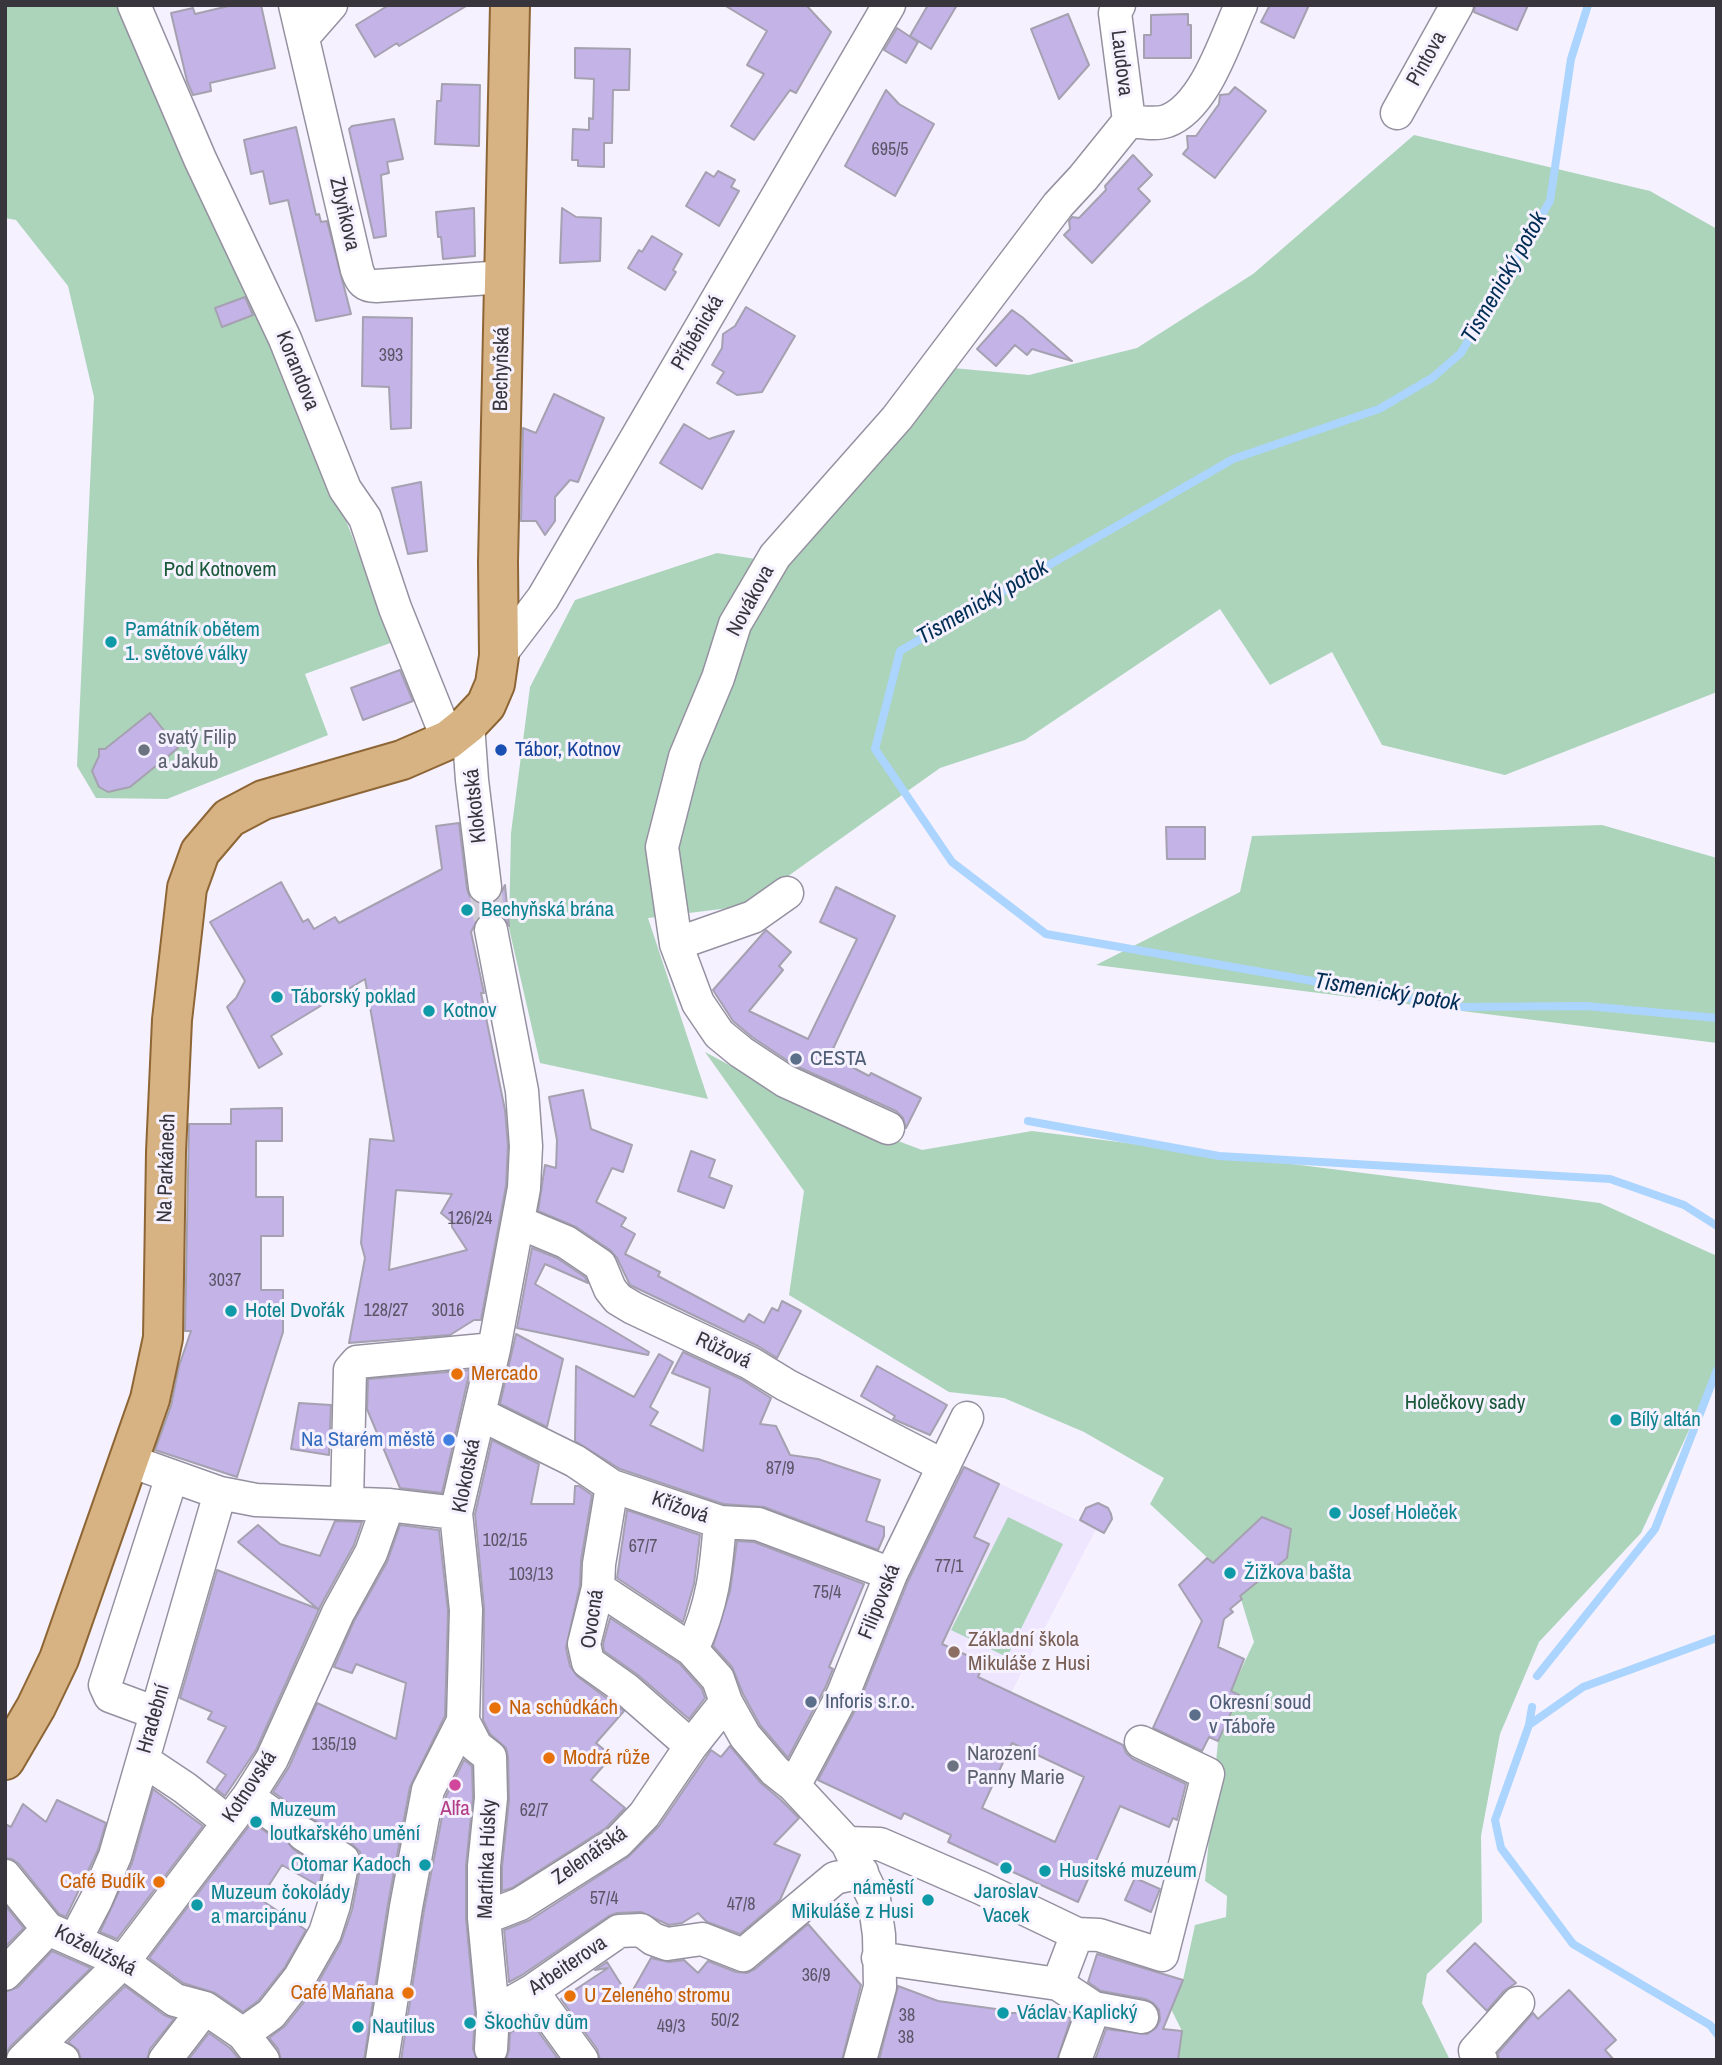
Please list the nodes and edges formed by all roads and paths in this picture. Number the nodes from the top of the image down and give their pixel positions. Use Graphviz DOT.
graph roads {
  1 [pos="134,5"];
  2 [pos="295,5"];
  3 [pos="331,5"];
  4 [pos="510,5"];
  5 [pos="889,5"];
  6 [pos="1241,5"];
  7 [pos="1457,5"];
  8 [pos="1112,8"];
  9 [pos="303,37"];
  10 [pos="1397,113"];
  11 [pos="1129,121"];
  12 [pos="504,277"];
  13 [pos="499,656"];
  14 [pos="458,732"];
  15 [pos="485,887"];
  16 [pos="788,894"];
  17 [pos="492,930"];
  18 [pos="676,944"];
  19 [pos="888,1128"];
  20 [pos="518,1222"];
  21 [pos="494,1349"];
  22 [pos="480,1414"];
  23 [pos="967,1418"];
  24 [pos="130,1461"];
  25 [pos="944,1466"];
  26 [pos="172,1476"];
  27 [pos="612,1486"];
  28 [pos="220,1493"];
  29 [pos="347,1502"];
  30 [pos="388,1505"];
  31 [pos="456,1513"];
  32 [pos="720,1522"];
  33 [pos="891,1574"];
  34 [pos="598,1588"];
  35 [pos="692,1650"];
  36 [pos="726,1702"];
  37 [pos="156,1713"];
  38 [pos="463,1721"];
  39 [pos="1142,1742"];
  40 [pos="691,1746"];
  41 [pos="5,1760"];
  42 [pos="143,1760"];
  43 [pos="800,1793"];
  44 [pos="248,1797"];
  45 [pos="228,1822"];
  46 [pos="847,1843"];
  47 [pos="862,1872"];
  48 [pos="5,1876"];
  49 [pos="484,1918"];
  50 [pos="1077,1934"];
  51 [pos="62,1935"];
  52 [pos="123,1962"];
  53 [pos="879,1973"];
  54 [pos="5,1974"];
  55 [pos="1058,1984"];
  56 [pos="532,1991"];
  57 [pos="1518,2003"];
  58 [pos="205,2008"];
  59 [pos="1094,2008"];
  60 [pos="493,2013"];
  61 [pos="1142,2017"];
  62 [pos="243,2034"];
  63 [pos="491,2049"];
  64 [pos="41,2055"];
  65 [pos="164,2060"];
  66 [pos="262,2060"];
  67 [pos="382,2060"];
  68 [pos="582,2060"];
  69 [pos="860,2060"];
  70 [pos="1075,2060"];
  71 [pos="1481,2060"];
  1 -- 14 [label="street, Korandova"];
  2 -- 9 [label="street, Zbyňkova"];
  3 -- 9 [label="street"];
  4 -- 12 [label="main road, Bechyňská"];
  5 -- 13 [label="street, Příběnická"];
  6 -- 11 [label="street"];
  7 -- 10 [label="street, Pintova"];
  8 -- 11 [label="street, Laudova"];
  9 -- 12 [label="street, Zbyňkova"];
  11 -- 18 [label="street, Novákova"];
  12 -- 13 [label="main road, Bechyňská"];
  13 -- 14 [label="main road, Bechyňská"];
  14 -- 15 [label="street, Klokotská"];
  14 -- 24 [label="main road, Na Parkánech"];
  16 -- 18 [label="street"];
  17 -- 20 [label="street, Klokotská"];
  18 -- 19 [label="street, Novákova"];
  20 -- 21 [label="street, Klokotská"];
  20 -- 25 [label="street, Růžová"];
  21 -- 22 [label="street, Klokotská"];
  21 -- 29 [label="street"];
  22 -- 27 [label="street, Křížová"];
  22 -- 31 [label="street, Klokotská"];
  23 -- 25 [label="street, Filipovská"];
  24 -- 26 [label="street"];
  24 -- 41 [label="main road, Na Parkánech"];
  25 -- 33 [label="street, Filipovská"];
  26 -- 28 [label="street"];
  26 -- 37 [label="street"];
  27 -- 32 [label="street, Křížová"];
  27 -- 34 [label="street, Ovocná"];
  28 -- 29 [label="street"];
  28 -- 37 [label="street, Hradební"];
  29 -- 30 [label="street"];
  30 -- 31 [label="street"];
  30 -- 44 [label="street, Kotnovská"];
  31 -- 38 [label="street, Klokotská"];
  32 -- 33 [label="street, Křížová"];
  32 -- 35 [label="street"];
  33 -- 43 [label="street, Filipovská"];
  34 -- 35 [label="street"];
  34 -- 40 [label="street, Ovocná"];
  35 -- 36 [label="street"];
  36 -- 40 [label="street, Zelenářská"];
  36 -- 43 [label="street"];
  37 -- 42 [label="street, Hradební"];
  38 -- 49 [label="street, Martínka Húsky"];
  38 -- 67 [label="street, Klokotská"];
  39 -- 50 [label="street"];
  40 -- 49 [label="street, Zelenářská"];
  42 -- 45 [label="street"];
  42 -- 51 [label="street, Hradební"];
  43 -- 46 [label="street"];
  44 -- 45 [label="street, Kotnovská"];
  44 -- 62 [label="street"];
  45 -- 52 [label="street, Kotnovská"];
  46 -- 47 [label="street"];
  46 -- 50 [label="street"];
  47 -- 53 [label="street"];
  47 -- 56 [label="street, Arbeiterova"];
  48 -- 51 [label="street, Koželužská"];
  49 -- 60 [label="street, Martínka Húsky"];
  50 -- 55 [label="street"];
  51 -- 52 [label="street, Koželužská"];
  51 -- 54 [label="street, Hradební"];
  52 -- 58 [label="street, Koželužská"];
  52 -- 64 [label="street, Kotnovská"];
  53 -- 55 [label="street"];
  53 -- 69 [label="street"];
  55 -- 59 [label="street"];
  56 -- 60 [label="street, Arbeiterova"];
  56 -- 68 [label="street"];
  57 -- 71 [label="street"];
  58 -- 62 [label="street, Koželužská"];
  58 -- 65 [label="street"];
  59 -- 61 [label="street"];
  59 -- 70 [label="street"];
  60 -- 63 [label="street, Martínka Húsky"];
  62 -- 66 [label="street, Koželužská"];
}
